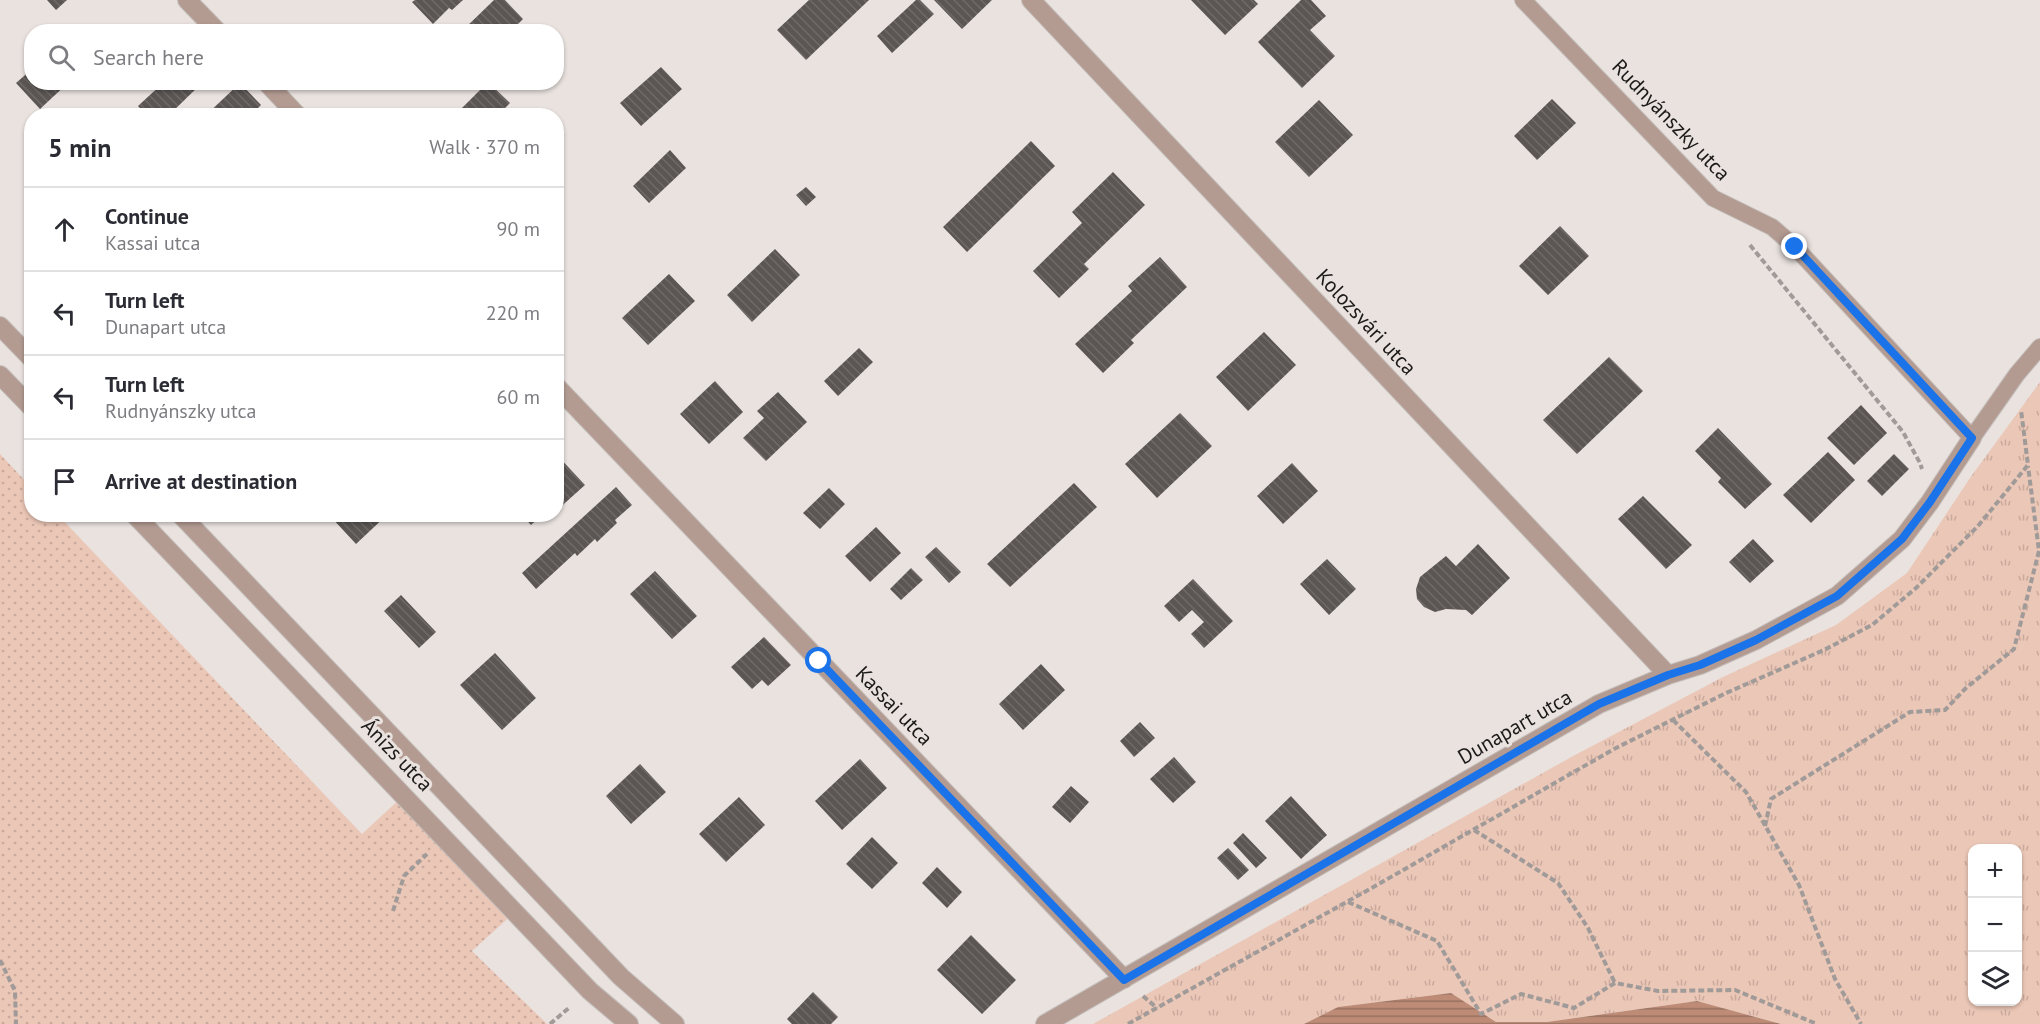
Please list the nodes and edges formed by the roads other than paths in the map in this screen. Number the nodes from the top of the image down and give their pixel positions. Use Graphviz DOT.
graph roads {
  1 [pos="187,0"];
  2 [pos="1031,0"];
  3 [pos="1523,0"];
  4 [pos="210,24"];
  5 [pos="274,90"];
  6 [pos="290,108"];
  7 [pos="0,326"];
  8 [pos="2040,347"];
  9 [pos="24,351"];
  10 [pos="0,375"];
  11 [pos="564,394"];
  12 [pos="24,400"];
  13 [pos="1972,438"];
  14 [pos="142,522"];
  15 [pos="188,522"];
  16 [pos="1668,675"];
  17 [pos="1124,980"];
  18 [pos="629,1024"];
  19 [pos="675,1024"];
  20 [pos="1045,1024"];
  1 -- 4 [label="street"];
  2 -- 16 [label="street, Kolozsvári utca"];
  3 -- 13 [label="lane, Rudnyánszky utca"];
  5 -- 6 [label="street"];
  7 -- 9 [label="street"];
  8 -- 13 [label="lane"];
  10 -- 12 [label="street"];
  11 -- 17 [label="street, Kassai utca"];
  13 -- 16 [label="street, Dunapart utca"];
  14 -- 18 [label="street, Ánizs utca"];
  15 -- 19 [label="street"];
  16 -- 17 [label="street, Dunapart utca"];
  17 -- 20 [label="street, Dunapart utca"];
}
